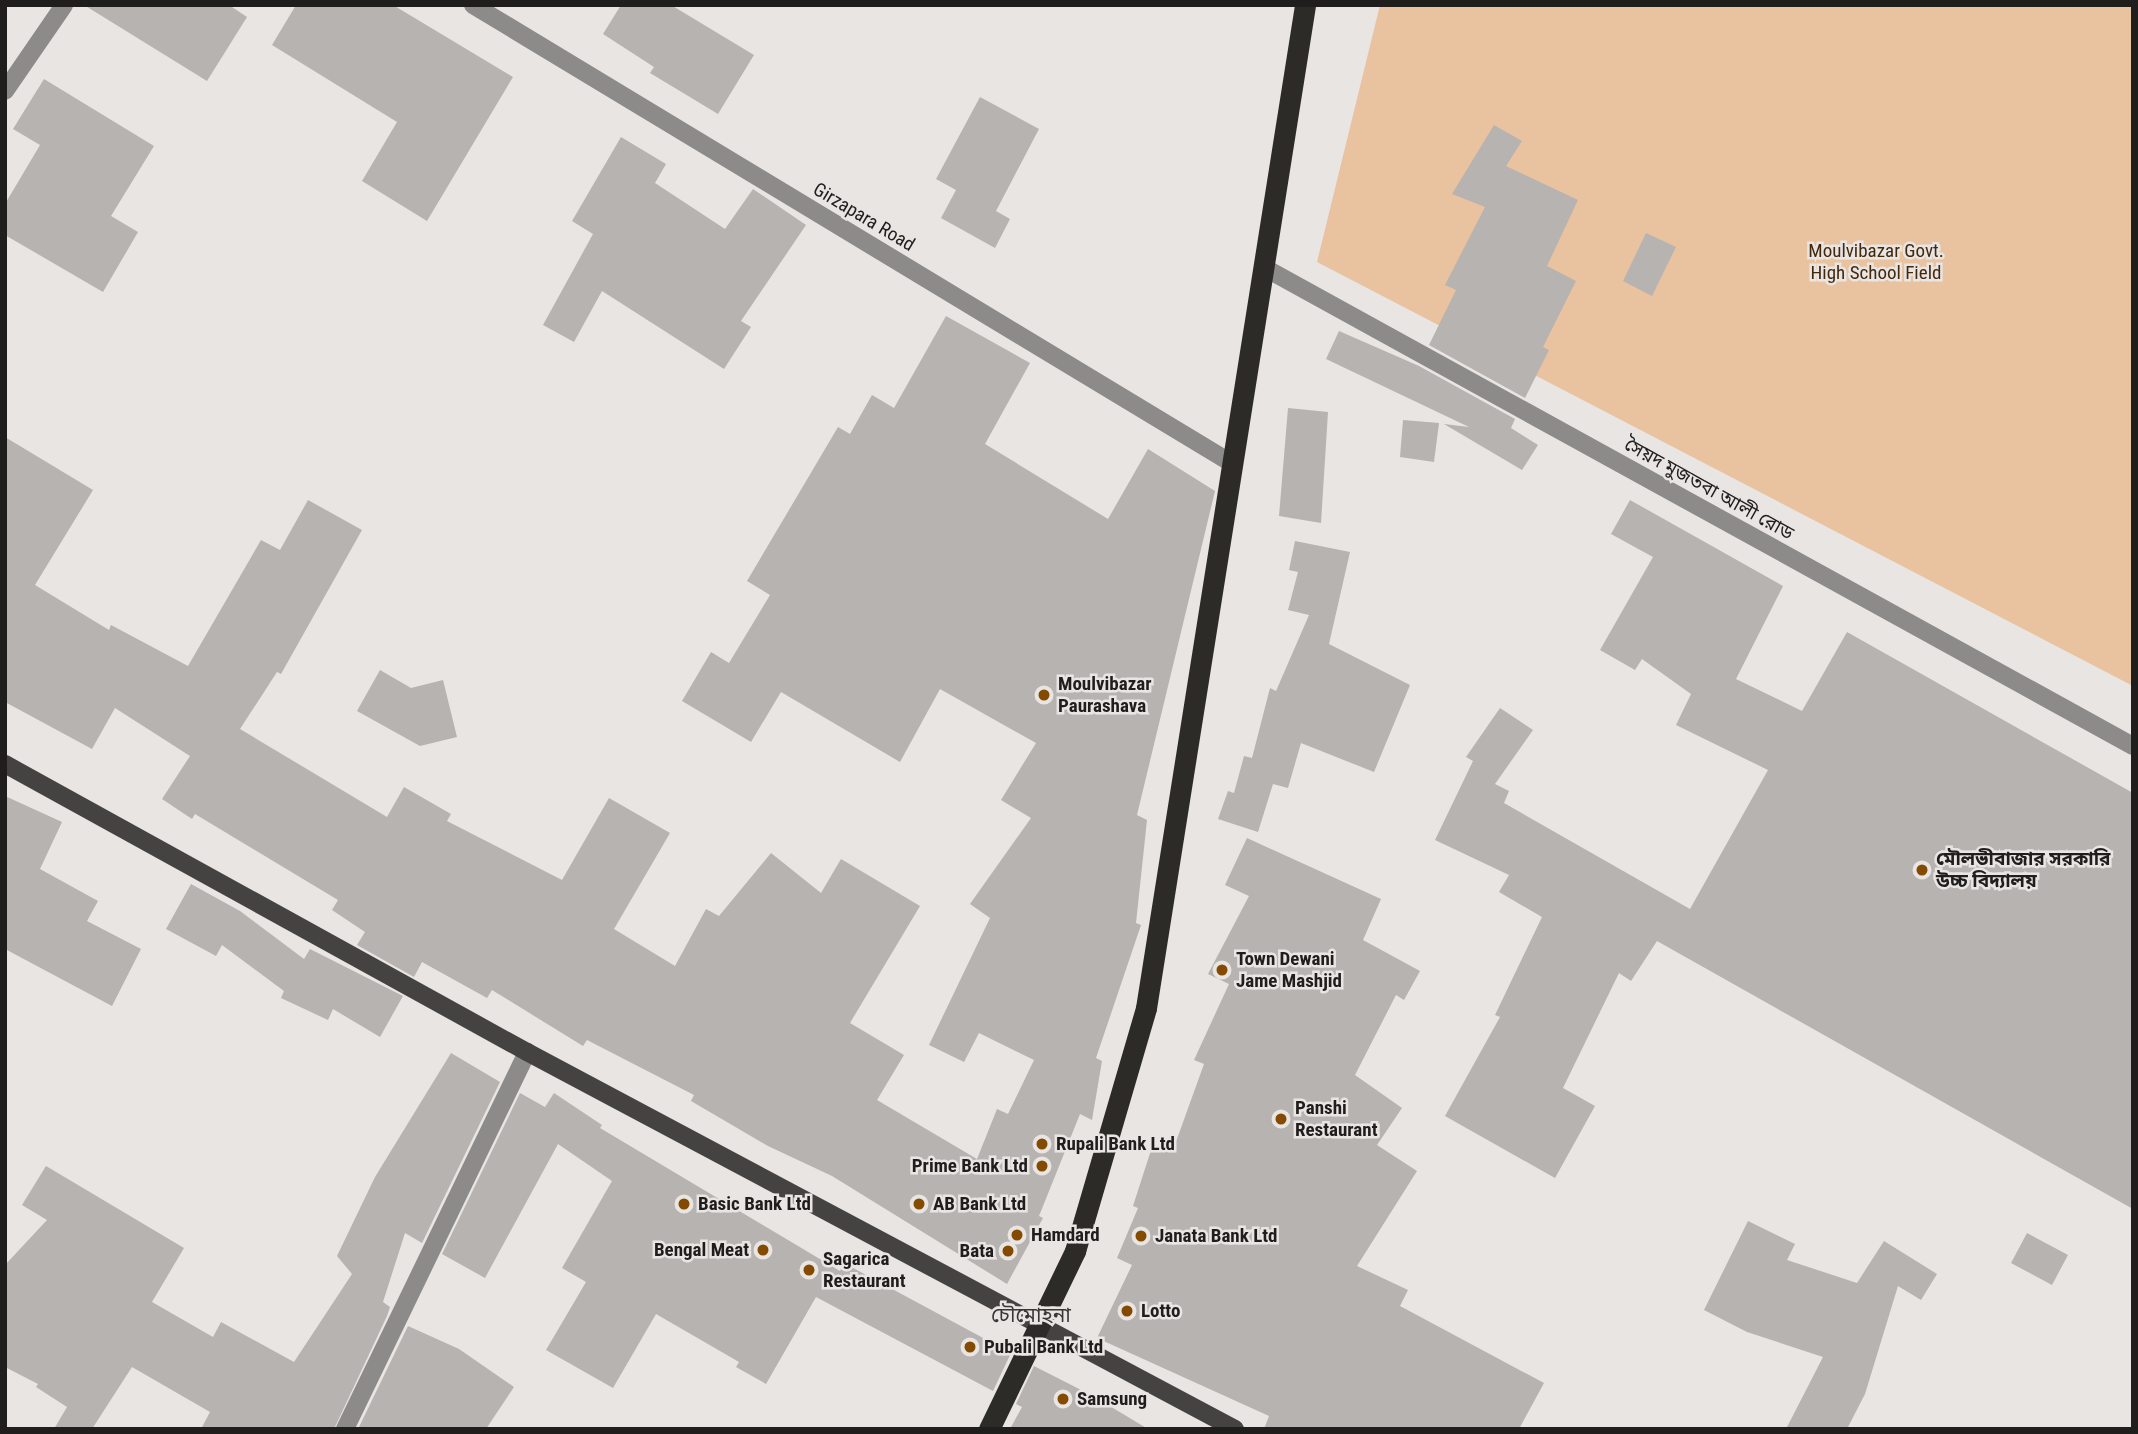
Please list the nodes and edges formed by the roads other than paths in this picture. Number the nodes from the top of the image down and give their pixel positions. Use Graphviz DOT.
graph roads {
  1 [pos="64,5"];
  2 [pos="473,5"];
  3 [pos="1305,5"];
  4 [pos="5,91"];
  5 [pos="1265,268"];
  6 [pos="1233,464"];
  7 [pos="2133,746"];
  8 [pos="5,764"];
  9 [pos="527,1052"];
  10 [pos="1037,1327"];
  11 [pos="345,1429"];
  12 [pos="989,1429"];
  13 [pos="1235,1429"];
  1 -- 4 [label="street"];
  2 -- 6 [label="street, Girzapara Road"];
  3 -- 5 [label="highway"];
  5 -- 6 [label="highway"];
  5 -- 7 [label="street, সৈয়দ মুজতবা আলী রোড"];
  6 -- 10 [label="highway"];
  8 -- 9 [label="main road"];
  9 -- 10 [label="main road"];
  9 -- 11 [label="street"];
  10 -- 12 [label="highway"];
  10 -- 13 [label="main road"];
}
